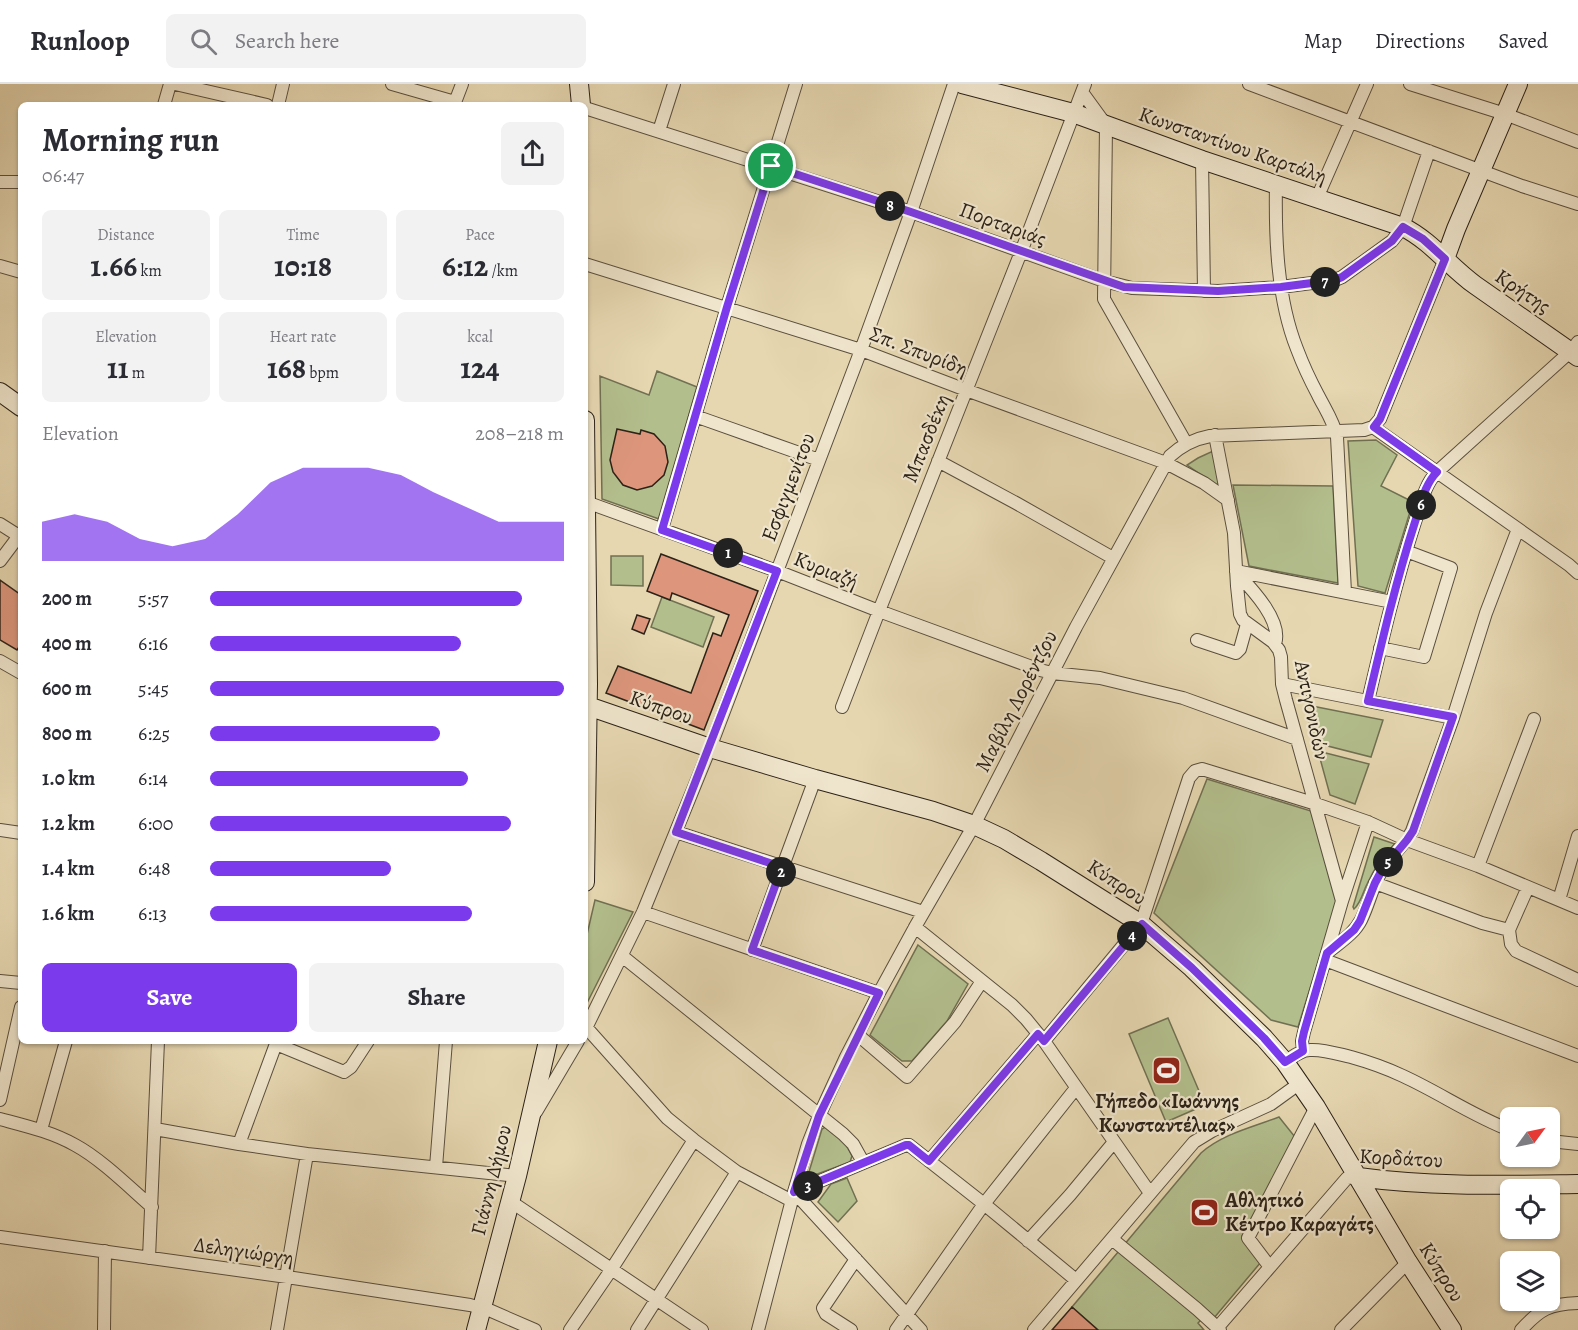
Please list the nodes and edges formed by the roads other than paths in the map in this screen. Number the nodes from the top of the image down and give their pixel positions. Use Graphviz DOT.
graph roads {
  1 [pos="170,84"];
  2 [pos="175,84"];
  3 [pos="283,84"];
  4 [pos="392,84"];
  5 [pos="462,84"];
  6 [pos="579,84"];
  7 [pos="674,84"];
  8 [pos="796,84"];
  9 [pos="954,84"];
  10 [pos="962,84"];
  11 [pos="1249,84"];
  12 [pos="1367,84"];
  13 [pos="1410,84"];
  14 [pos="1518,84"];
  15 [pos="1084,88"];
  16 [pos="165,102"];
  17 [pos="254,102"];
  18 [pos="279,102"];
  19 [pos="449,102"];
  20 [pos="456,102"];
  21 [pos="580,102"];
  22 [pos="588,109"];
  23 [pos="1073,113"];
  24 [pos="1505,114"];
  25 [pos="1351,122"];
  26 [pos="1106,125"];
  27 [pos="659,131"];
  28 [pos="1578,142"];
  29 [pos="1429,151"];
  30 [pos="1202,160"];
  31 [pos="771,166"];
  32 [pos="1481,170"];
  33 [pos="0,182"];
  34 [pos="18,182"];
  35 [pos="1276,184"];
  36 [pos="1317,198"];
  37 [pos="1578,204"];
  38 [pos="911,212"];
  39 [pos="1403,227"];
  40 [pos="1021,252"];
  41 [pos="1445,259"];
  42 [pos="588,265"];
  43 [pos="0,266"];
  44 [pos="18,271"];
  45 [pos="1104,281"];
  46 [pos="1281,287"];
  47 [pos="1204,291"];
  48 [pos="727,307"];
  49 [pos="861,350"];
  50 [pos="1576,350"];
  51 [pos="966,390"];
  52 [pos="0,392"];
  53 [pos="18,405"];
  54 [pos="695,416"];
  55 [pos="1374,427"];
  56 [pos="1335,431"];
  57 [pos="1215,435"];
  58 [pos="1186,443"];
  59 [pos="819,460"];
  60 [pos="938,461"];
  61 [pos="1166,463"];
  62 [pos="1437,472"];
  63 [pos="1228,500"];
  64 [pos="588,503"];
  65 [pos="0,524"];
  66 [pos="1518,529"];
  67 [pos="662,530"];
  68 [pos="18,533"];
  69 [pos="18,537"];
  70 [pos="1406,551"];
  71 [pos="1113,558"];
  72 [pos="0,561"];
  73 [pos="777,571"];
  74 [pos="1236,571"];
  75 [pos="1578,573"];
  76 [pos="1345,592"];
  77 [pos="1392,602"];
  78 [pos="879,611"];
  79 [pos="1247,624"];
  80 [pos="1197,640"];
  81 [pos="1275,644"];
  82 [pos="1380,648"];
  83 [pos="0,661"];
  84 [pos="18,671"];
  85 [pos="1052,673"];
  86 [pos="1282,684"];
  87 [pos="1368,701"];
  88 [pos="588,706"];
  89 [pos="843,706"];
  90 [pos="1453,717"];
  91 [pos="1534,719"];
  92 [pos="1297,739"];
  93 [pos="710,748"];
  94 [pos="815,779"];
  95 [pos="1313,802"];
  96 [pos="1368,822"];
  97 [pos="974,825"];
  98 [pos="0,830"];
  99 [pos="676,832"];
  100 [pos="18,833"];
  101 [pos="1578,836"];
  102 [pos="1407,840"];
  103 [pos="1478,866"];
  104 [pos="782,867"];
  105 [pos="1375,883"];
  106 [pos="1528,887"];
  107 [pos="1559,900"];
  108 [pos="1341,901"];
  109 [pos="1578,908"];
  110 [pos="643,912"];
  111 [pos="923,912"];
  112 [pos="1142,924"];
  113 [pos="915,927"];
  114 [pos="1509,930"];
  115 [pos="752,950"];
  116 [pos="622,956"];
  117 [pos="1326,956"];
  118 [pos="1578,980"];
  119 [pos="0,981"];
  120 [pos="982,981"];
  121 [pos="18,983"];
  122 [pos="879,993"];
  123 [pos="18,1020"];
  124 [pos="588,1021"];
  125 [pos="588,1030"];
  126 [pos="858,1035"];
  127 [pos="1041,1038"];
  128 [pos="65,1044"];
  129 [pos="158,1044"];
  130 [pos="276,1044"];
  131 [pos="281,1044"];
  132 [pos="366,1044"];
  133 [pos="446,1044"];
  134 [pos="545,1044"];
  135 [pos="576,1044"];
  136 [pos="1303,1051"];
  137 [pos="1578,1056"];
  138 [pos="1285,1062"];
  139 [pos="1300,1083"];
  140 [pos="1076,1088"];
  141 [pos="0,1100"];
  142 [pos="1316,1107"];
  143 [pos="819,1116"];
  144 [pos="0,1119"];
  145 [pos="1500,1126"];
  146 [pos="527,1128"];
  147 [pos="155,1129"];
  148 [pos="41,1130"];
  149 [pos="694,1140"];
  150 [pos="1114,1142"];
  151 [pos="1560,1142"];
  152 [pos="239,1144"];
  153 [pos="1578,1144"];
  154 [pos="307,1154"];
  155 [pos="929,1161"];
  156 [pos="863,1162"];
  157 [pos="436,1167"];
  158 [pos="738,1172"];
  159 [pos="517,1176"];
  160 [pos="1358,1177"];
  161 [pos="1578,1184"];
  162 [pos="1150,1193"];
  163 [pos="793,1196"];
  164 [pos="510,1201"];
  165 [pos="984,1204"];
  166 [pos="152,1207"];
  167 [pos="0,1237"];
  168 [pos="1112,1239"];
  169 [pos="1028,1241"];
  170 [pos="105,1251"];
  171 [pos="149,1258"];
  172 [pos="856,1259"];
  173 [pos="1408,1262"];
  174 [pos="1270,1267"];
  175 [pos="611,1270"];
  176 [pos="287,1277"];
  177 [pos="1076,1280"];
  178 [pos="657,1299"];
  179 [pos="1578,1303"];
  180 [pos="481,1308"];
  181 [pos="906,1315"];
  182 [pos="576,1328"];
  183 [pos="1219,1329"];
  184 [pos="104,1330"];
  185 [pos="277,1330"];
  186 [pos="476,1330"];
  187 [pos="535,1330"];
  188 [pos="638,1330"];
  189 [pos="702,1330"];
  190 [pos="758,1330"];
  191 [pos="851,1330"];
  192 [pos="896,1330"];
  193 [pos="921,1330"];
  194 [pos="1034,1330"];
  195 [pos="1341,1330"];
  196 [pos="1452,1330"];
  197 [pos="1521,1330"];
  1 -- 16 [label="street"];
  2 -- 17 [label="street"];
  3 -- 18 [label="street"];
  4 -- 19 [label="street"];
  5 -- 20 [label="street"];
  6 -- 21 [label="street"];
  7 -- 27 [label="street"];
  8 -- 31 [label="street"];
  9 -- 38 [label="street, Εσφιγμενίτου"];
  10 -- 23 [label="street, Κωνσταντίνου Καρτάλη"];
  11 -- 25 [label="street"];
  12 -- 25 [label="street"];
  13 -- 24 [label="street"];
  14 -- 24 [label="street"];
  15 -- 23 [label="street, Μπασδέκη"];
  15 -- 26 [label="street"];
  22 -- 27 [label="street, Πορταριάς"];
  23 -- 26 [label="street, Κωνσταντίνου Καρτάλη"];
  23 -- 40 [label="street, Μπασδέκη"];
  24 -- 28 [label="street"];
  24 -- 32 [label="street"];
  25 -- 29 [label="street"];
  25 -- 36 [label="street"];
  26 -- 30 [label="street, Κωνσταντίνου Καρτάλη"];
  26 -- 45 [label="street"];
  27 -- 31 [label="street, Πορταριάς"];
  29 -- 32 [label="street"];
  29 -- 39 [label="street"];
  30 -- 35 [label="street, Κωνσταντίνου Καρτάλη"];
  30 -- 47 [label="street"];
  31 -- 38 [label="street, Πορταριάς"];
  31 -- 48 [label="street"];
  32 -- 37 [label="street"];
  32 -- 41 [label="street"];
  33 -- 34 [label="street"];
  35 -- 36 [label="street, Κωνσταντίνου Καρτάλη"];
  35 -- 46 [label="street"];
  36 -- 39 [label="street, Κωνσταντίνου Καρτάλη"];
  38 -- 40 [label="street, Πορταριάς"];
  38 -- 49 [label="street, Εσφιγμενίτου"];
  39 -- 41 [label="street, Κωνσταντίνου Καρτάλη"];
  39 -- 46 [label="street, Πορταριάς"];
  40 -- 45 [label="street, Πορταριάς"];
  40 -- 51 [label="street, Μπασδέκη"];
  41 -- 50 [label="street, Κρήτης"];
  41 -- 55 [label="street"];
  42 -- 48 [label="street, Σπ. Σπυρίδη"];
  43 -- 44 [label="street"];
  45 -- 47 [label="street, Πορταριάς"];
  45 -- 58 [label="street"];
  46 -- 47 [label="street, Πορταριάς"];
  46 -- 56 [label="street"];
  48 -- 49 [label="street, Σπ. Σπυρίδη"];
  48 -- 54 [label="street"];
  49 -- 51 [label="street, Σπ. Σπυρίδη"];
  49 -- 59 [label="street, Εσφιγμενίτου"];
  50 -- 62 [label="street"];
  51 -- 60 [label="street, Μπασδέκη"];
  51 -- 61 [label="street, Σπ. Σπυρίδη"];
  52 -- 53 [label="street"];
  54 -- 59 [label="street"];
  54 -- 67 [label="street"];
  55 -- 56 [label="street, Μαβίλη Λορέντζου"];
  55 -- 62 [label="street"];
  56 -- 57 [label="street, Μαβίλη Λορέντζου"];
  56 -- 76 [label="street"];
  57 -- 58 [label="street, Μαβίλη Λορέντζου"];
  57 -- 63 [label="street"];
  58 -- 61 [label="street, Μαβίλη Λορέντζου"];
  59 -- 73 [label="street, Εσφιγμενίτου"];
  60 -- 71 [label="street"];
  60 -- 78 [label="street, Μπασδέκη"];
  61 -- 63 [label="street, Σπ. Σπυρίδη"];
  61 -- 71 [label="street, Μαβίλη Λορέντζου"];
  62 -- 66 [label="street"];
  62 -- 70 [label="street"];
  63 -- 74 [label="street"];
  64 -- 67 [label="street, Κυριαζή"];
  65 -- 68 [label="street"];
  66 -- 75 [label="street"];
  66 -- 90 [label="street"];
  67 -- 73 [label="street, Κυριαζή"];
  69 -- 72 [label="street"];
  70 -- 77 [label="street"];
  70 -- 82 [label="street"];
  71 -- 85 [label="street, Μαβίλη Λορέντζου"];
  73 -- 78 [label="street, Κυριαζή"];
  73 -- 93 [label="street, Εσφιγμενίτου"];
  74 -- 76 [label="street"];
  74 -- 79 [label="street"];
  74 -- 81 [label="street"];
  76 -- 77 [label="street"];
  77 -- 82 [label="street"];
  78 -- 85 [label="street, Κυριαζή"];
  78 -- 89 [label="street, Μπασδέκη"];
  79 -- 80 [label="street"];
  79 -- 81 [label="street, Αντιγονιδών"];
  81 -- 86 [label="street, Αντιγονιδών"];
  82 -- 87 [label="street"];
  83 -- 84 [label="street"];
  85 -- 92 [label="street, Κυριαζή"];
  85 -- 97 [label="street, Μαβίλη Λορέντζου"];
  86 -- 87 [label="street"];
  86 -- 92 [label="street, Αντιγονιδών"];
  87 -- 90 [label="street"];
  88 -- 93 [label="street, Κύπρου"];
  90 -- 102 [label="street"];
  91 -- 103 [label="street"];
  92 -- 95 [label="street, Αντιγονιδών"];
  93 -- 94 [label="street, Κύπρου"];
  93 -- 99 [label="street, Εσφιγμενίτου"];
  94 -- 97 [label="street, Κύπρου"];
  94 -- 104 [label="street"];
  95 -- 96 [label="street"];
  95 -- 108 [label="street, Αντιγονιδών"];
  95 -- 112 [label="street"];
  96 -- 102 [label="street"];
  96 -- 108 [label="street"];
  97 -- 111 [label="street, Μαβίλη Λορέντζου"];
  97 -- 112 [label="street, Κύπρου"];
  98 -- 100 [label="street"];
  99 -- 104 [label="street"];
  99 -- 110 [label="street, Εσφιγμενίτου"];
  101 -- 107 [label="street"];
  102 -- 103 [label="street"];
  102 -- 105 [label="street"];
  103 -- 106 [label="street"];
  104 -- 111 [label="street"];
  104 -- 115 [label="street"];
  105 -- 114 [label="street"];
  105 -- 117 [label="street"];
  106 -- 107 [label="street"];
  106 -- 114 [label="street"];
  107 -- 109 [label="street"];
  108 -- 117 [label="street"];
  110 -- 115 [label="street"];
  110 -- 116 [label="street, Εσφιγμενίτου"];
  111 -- 113 [label="street, Μαβίλη Λορέντζου"];
  112 -- 127 [label="street"];
  112 -- 138 [label="street, Κύπρου"];
  113 -- 120 [label="street"];
  113 -- 122 [label="street, Μαβίλη Λορέντζου"];
  114 -- 118 [label="street"];
  115 -- 122 [label="street"];
  116 -- 124 [label="street, Εσφιγμενίτου"];
  116 -- 143 [label="street"];
  117 -- 136 [label="street"];
  117 -- 137 [label="street"];
  119 -- 121 [label="street"];
  120 -- 126 [label="street"];
  120 -- 127 [label="street"];
  122 -- 126 [label="street, Μαβίλη Λορέντζου"];
  123 -- 141 [label="street"];
  125 -- 149 [label="street"];
  126 -- 143 [label="street, Μαβίλη Λορέντζου"];
  127 -- 140 [label="street"];
  127 -- 155 [label="street"];
  128 -- 148 [label="street"];
  129 -- 147 [label="street"];
  130 -- 152 [label="street"];
  131 -- 132 [label="street"];
  133 -- 157 [label="street"];
  134 -- 146 [label="street, Γιάννη Δήμου"];
  135 -- 146 [label="street"];
  136 -- 138 [label="street"];
  136 -- 145 [label="street"];
  138 -- 139 [label="street, Κύπρου"];
  139 -- 142 [label="street, Κύπρου"];
  139 -- 162 [label="street"];
  140 -- 150 [label="street"];
  140 -- 165 [label="street"];
  142 -- 160 [label="street, Κύπρου"];
  142 -- 174 [label="street"];
  143 -- 156 [label="street"];
  143 -- 163 [label="street, Μαβίλη Λορέντζου"];
  144 -- 148 [label="street"];
  146 -- 159 [label="street, Γιάννη Δήμου"];
  147 -- 152 [label="street"];
  147 -- 166 [label="street"];
  148 -- 166 [label="street"];
  149 -- 158 [label="street"];
  149 -- 175 [label="street"];
  150 -- 162 [label="street"];
  150 -- 169 [label="street"];
  151 -- 153 [label="street"];
  152 -- 154 [label="street"];
  154 -- 157 [label="street"];
  154 -- 176 [label="street"];
  155 -- 156 [label="street"];
  155 -- 165 [label="street"];
  156 -- 163 [label="street"];
  157 -- 159 [label="street"];
  158 -- 163 [label="street"];
  158 -- 178 [label="street"];
  159 -- 164 [label="street, Γιάννη Δήμου"];
  160 -- 161 [label="street, Κορδάτου"];
  160 -- 173 [label="street, Κύπρου"];
  160 -- 174 [label="street, Κορδάτου"];
  162 -- 168 [label="street"];
  163 -- 172 [label="street"];
  163 -- 190 [label="street, Μαβίλη Λορέντζου"];
  164 -- 175 [label="street"];
  164 -- 180 [label="street, Γιάννη Δήμου"];
  165 -- 169 [label="street"];
  165 -- 181 [label="street"];
  166 -- 171 [label="street"];
  167 -- 170 [label="street, Δεληγιώργη"];
  168 -- 177 [label="street"];
  168 -- 183 [label="street"];
  169 -- 177 [label="street"];
  170 -- 171 [label="street, Δεληγιώργη"];
  170 -- 184 [label="street"];
  171 -- 176 [label="street, Δεληγιώργη"];
  172 -- 181 [label="street"];
  172 -- 191 [label="street"];
  173 -- 195 [label="street"];
  173 -- 196 [label="street, Κύπρου"];
  174 -- 183 [label="street, Κορδάτου"];
  175 -- 178 [label="street"];
  175 -- 182 [label="street"];
  176 -- 180 [label="street, Δεληγιώργη"];
  176 -- 185 [label="street"];
  177 -- 194 [label="street"];
  178 -- 188 [label="street"];
  178 -- 189 [label="street"];
  179 -- 197 [label="street"];
  180 -- 186 [label="street, Γιάννη Δήμου"];
  180 -- 187 [label="street, Δεληγιώργη"];
  181 -- 192 [label="street"];
  181 -- 193 [label="street"];
}
